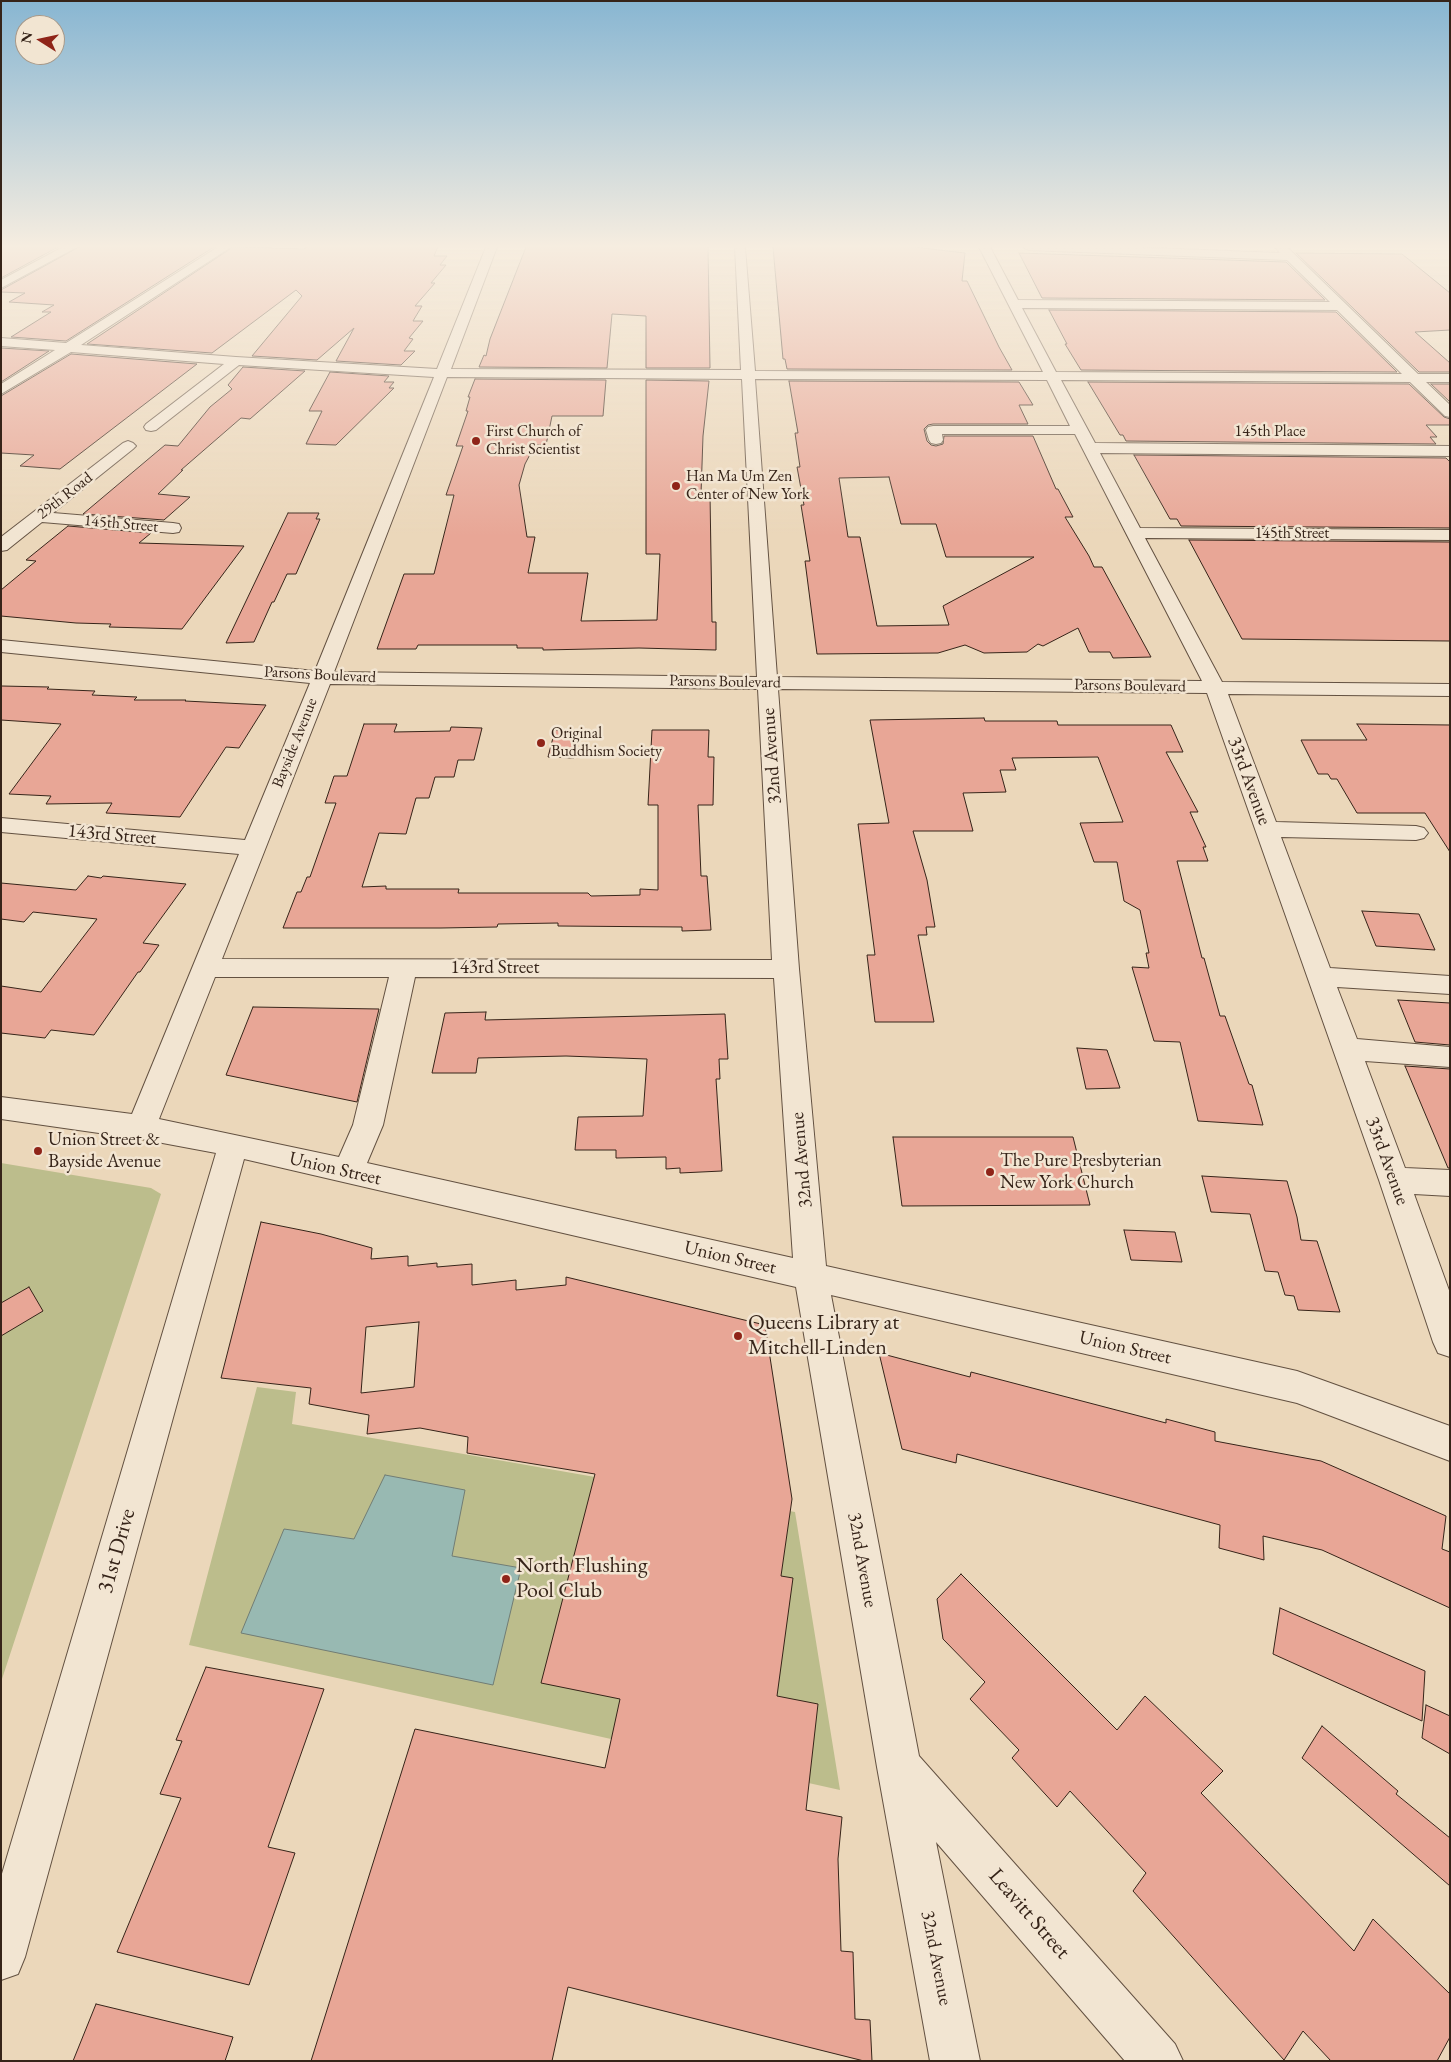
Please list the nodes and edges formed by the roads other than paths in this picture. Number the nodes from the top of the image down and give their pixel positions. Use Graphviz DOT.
graph roads {
  1 [pos="18,343"];
  2 [pos="76,343"];
  3 [pos="453,343"];
  4 [pos="746,343"];
  5 [pos="1034,343"];
  6 [pos="1378,343"];
  7 [pos="70,347"];
  8 [pos="236,361"];
  9 [pos="441,373"];
  10 [pos="748,374"];
  11 [pos="1052,376"];
  12 [pos="1414,378"];
  13 [pos="1450,378"];
  14 [pos="1,390"];
  15 [pos="1450,413"];
  16 [pos="1085,439"];
  17 [pos="936,440"];
  18 [pos="1450,451"];
  19 [pos="38,517"];
  20 [pos="173,528"];
  21 [pos="1135,533"];
  22 [pos="1450,535"];
  23 [pos="1,546"];
  24 [pos="1,646"];
  25 [pos="322,678"];
  26 [pos="767,682"];
  27 [pos="1215,687"];
  28 [pos="1450,690"];
  29 [pos="1,825"];
  30 [pos="1266,829"];
  31 [pos="1416,833"];
  32 [pos="252,848"];
  33 [pos="204,968"];
  34 [pos="404,968"];
  35 [pos="786,969"];
  36 [pos="1320,977"];
  37 [pos="1450,985"];
  38 [pos="1346,1049"];
  39 [pos="1450,1057"];
  40 [pos="1,1108"];
  41 [pos="141,1127"];
  42 [pos="233,1146"];
  43 [pos="348,1172"];
  44 [pos="1394,1180"];
  45 [pos="1450,1183"];
  46 [pos="811,1277"];
  47 [pos="1450,1342"];
  48 [pos="1450,1444"];
  49 [pos="899,1767"];
  50 [pos="1,1957"];
  51 [pos="955,2061"];
  52 [pos="1158,2061"];
  1 -- 7 [label="street"];
  2 -- 7 [label="street"];
  3 -- 9 [label="street, Bayside Avenue"];
  4 -- 10 [label="street, 32nd Avenue"];
  5 -- 11 [label="street, 33rd Avenue"];
  6 -- 12 [label="street"];
  7 -- 8 [label="street"];
  7 -- 14 [label="street"];
  8 -- 9 [label="street"];
  8 -- 19 [label="street, 29th Road"];
  9 -- 10 [label="street"];
  9 -- 25 [label="street, Bayside Avenue"];
  10 -- 11 [label="street"];
  10 -- 26 [label="street, 32nd Avenue"];
  11 -- 12 [label="street"];
  11 -- 16 [label="street, 33rd Avenue"];
  12 -- 13 [label="street"];
  12 -- 15 [label="street"];
  16 -- 17 [label="street, 145th Place"];
  16 -- 18 [label="street, 145th Place"];
  16 -- 21 [label="street, 33rd Avenue"];
  19 -- 20 [label="street, 145th Street"];
  19 -- 23 [label="street, 29th Road"];
  21 -- 22 [label="street, 145th Street"];
  21 -- 27 [label="street, 33rd Avenue"];
  24 -- 25 [label="street, Parsons Boulevard"];
  25 -- 26 [label="street, Parsons Boulevard"];
  25 -- 32 [label="street, Bayside Avenue"];
  26 -- 27 [label="street, Parsons Boulevard"];
  26 -- 35 [label="street, 32nd Avenue"];
  27 -- 28 [label="street, Parsons Boulevard"];
  27 -- 30 [label="street, 33rd Avenue"];
  29 -- 32 [label="street, 143rd Street"];
  30 -- 31 [label="street"];
  30 -- 36 [label="street, 33rd Avenue"];
  32 -- 33 [label="street, Bayside Avenue"];
  33 -- 34 [label="street, 143rd Street"];
  33 -- 41 [label="street, Bayside Avenue"];
  34 -- 35 [label="street, 143rd Street"];
  34 -- 43 [label="street"];
  35 -- 46 [label="street, 32nd Avenue"];
  36 -- 37 [label="street"];
  36 -- 38 [label="street, 33rd Avenue"];
  38 -- 39 [label="street"];
  38 -- 44 [label="street, 33rd Avenue"];
  40 -- 41 [label="street, Union Street"];
  41 -- 42 [label="street, Union Street"];
  42 -- 43 [label="street, Union Street"];
  42 -- 50 [label="street, 31st Drive"];
  43 -- 46 [label="street, Union Street"];
  44 -- 45 [label="street"];
  44 -- 47 [label="street, 33rd Avenue"];
  46 -- 48 [label="street, Union Street"];
  46 -- 49 [label="street, 32nd Avenue"];
  49 -- 51 [label="street, 32nd Avenue"];
  49 -- 52 [label="street, Leavitt Street"];
}
